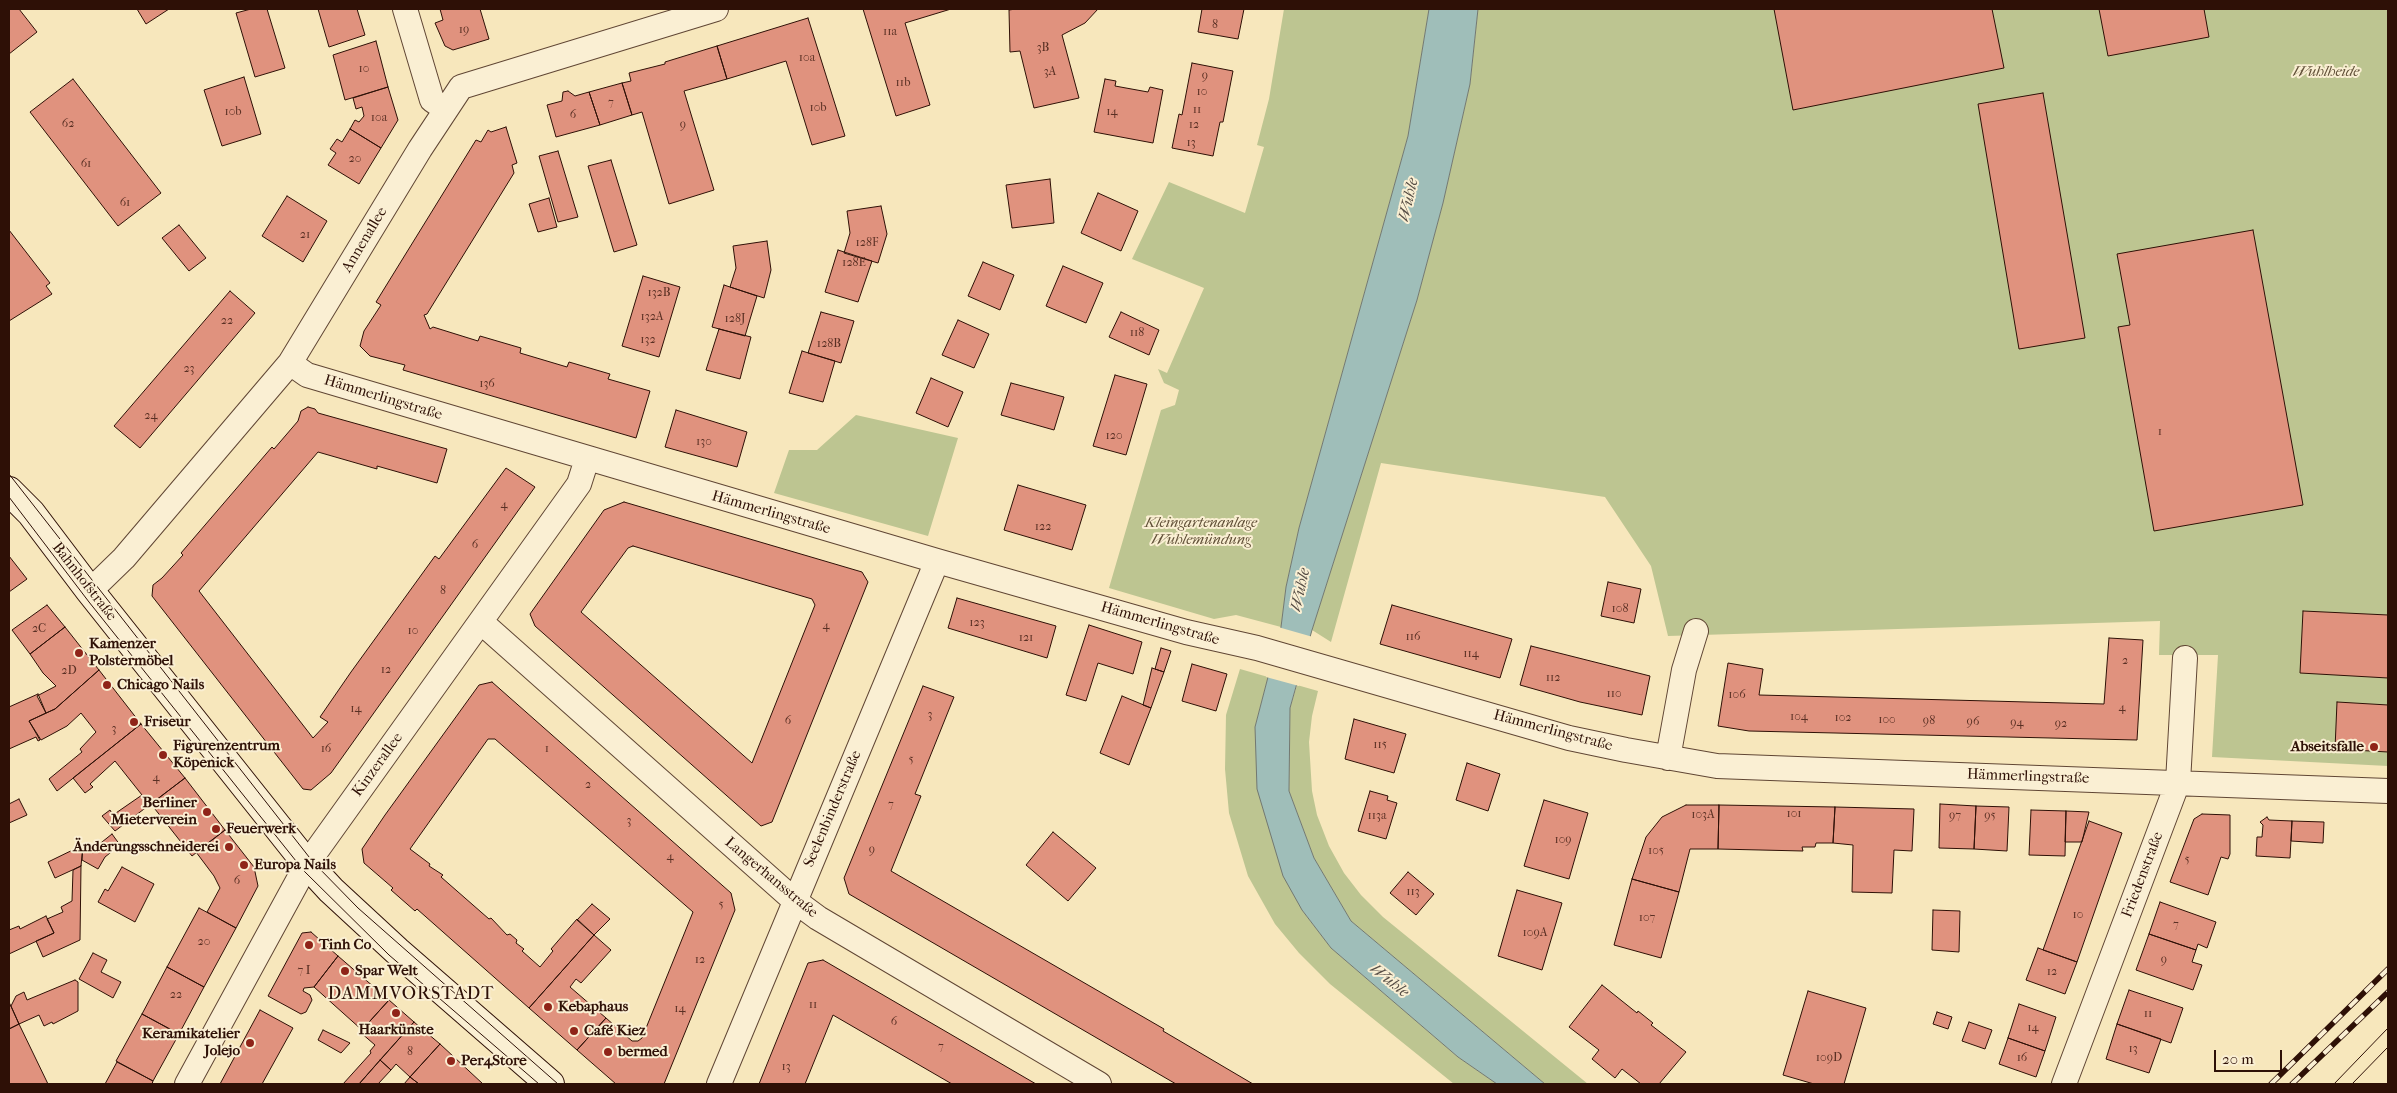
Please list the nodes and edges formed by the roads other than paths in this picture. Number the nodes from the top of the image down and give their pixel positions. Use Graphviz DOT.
graph roads {
  1 [pos="404,9"];
  2 [pos="716,9"];
  3 [pos="445,109"];
  4 [pos="290,363"];
  5 [pos="587,459"];
  6 [pos="9,471"];
  7 [pos="9,491"];
  8 [pos="31,513"];
  9 [pos="937,561"];
  10 [pos="90,591"];
  11 [pos="481,622"];
  12 [pos="1696,631"];
  13 [pos="2185,658"];
  14 [pos="1668,758"];
  15 [pos="2178,782"];
  16 [pos="2388,791"];
  17 [pos="307,864"];
  18 [pos="795,901"];
  19 [pos="187,1084"];
  20 [pos="550,1084"];
  21 [pos="719,1084"];
  22 [pos="1099,1084"];
  23 [pos="2064,1084"];
  1 -- 3 [label="street"];
  2 -- 3 [label="street, Annenallee"];
  3 -- 4 [label="street, Annenallee"];
  4 -- 5 [label="street, Hämmerlingstraße"];
  4 -- 10 [label="street, Annenallee"];
  5 -- 9 [label="street, Hämmerlingstraße"];
  5 -- 11 [label="street, Kinzerallee"];
  6 -- 8 [label="main road, Bahnhofstraße"];
  7 -- 8 [label="main road, Bahnhofstraße"];
  8 -- 10 [label="main road, Bahnhofstraße"];
  9 -- 14 [label="street, Hämmerlingstraße"];
  9 -- 18 [label="street, Seelenbinderstraße"];
  10 -- 17 [label="main road, Bahnhofstraße"];
  11 -- 17 [label="street, Kinzerallee"];
  11 -- 18 [label="street, Langerhansstraße"];
  12 -- 14 [label="street"];
  13 -- 15 [label="street, Friedenstraße"];
  14 -- 15 [label="street, Hämmerlingstraße"];
  15 -- 16 [label="street, Hämmerlingstraße"];
  15 -- 23 [label="street, Friedenstraße"];
  17 -- 19 [label="street, Kinzerallee"];
  17 -- 20 [label="main road, Bahnhofstraße"];
  18 -- 21 [label="street, Seelenbinderstraße"];
  18 -- 22 [label="street, Langerhansstraße"];
}
